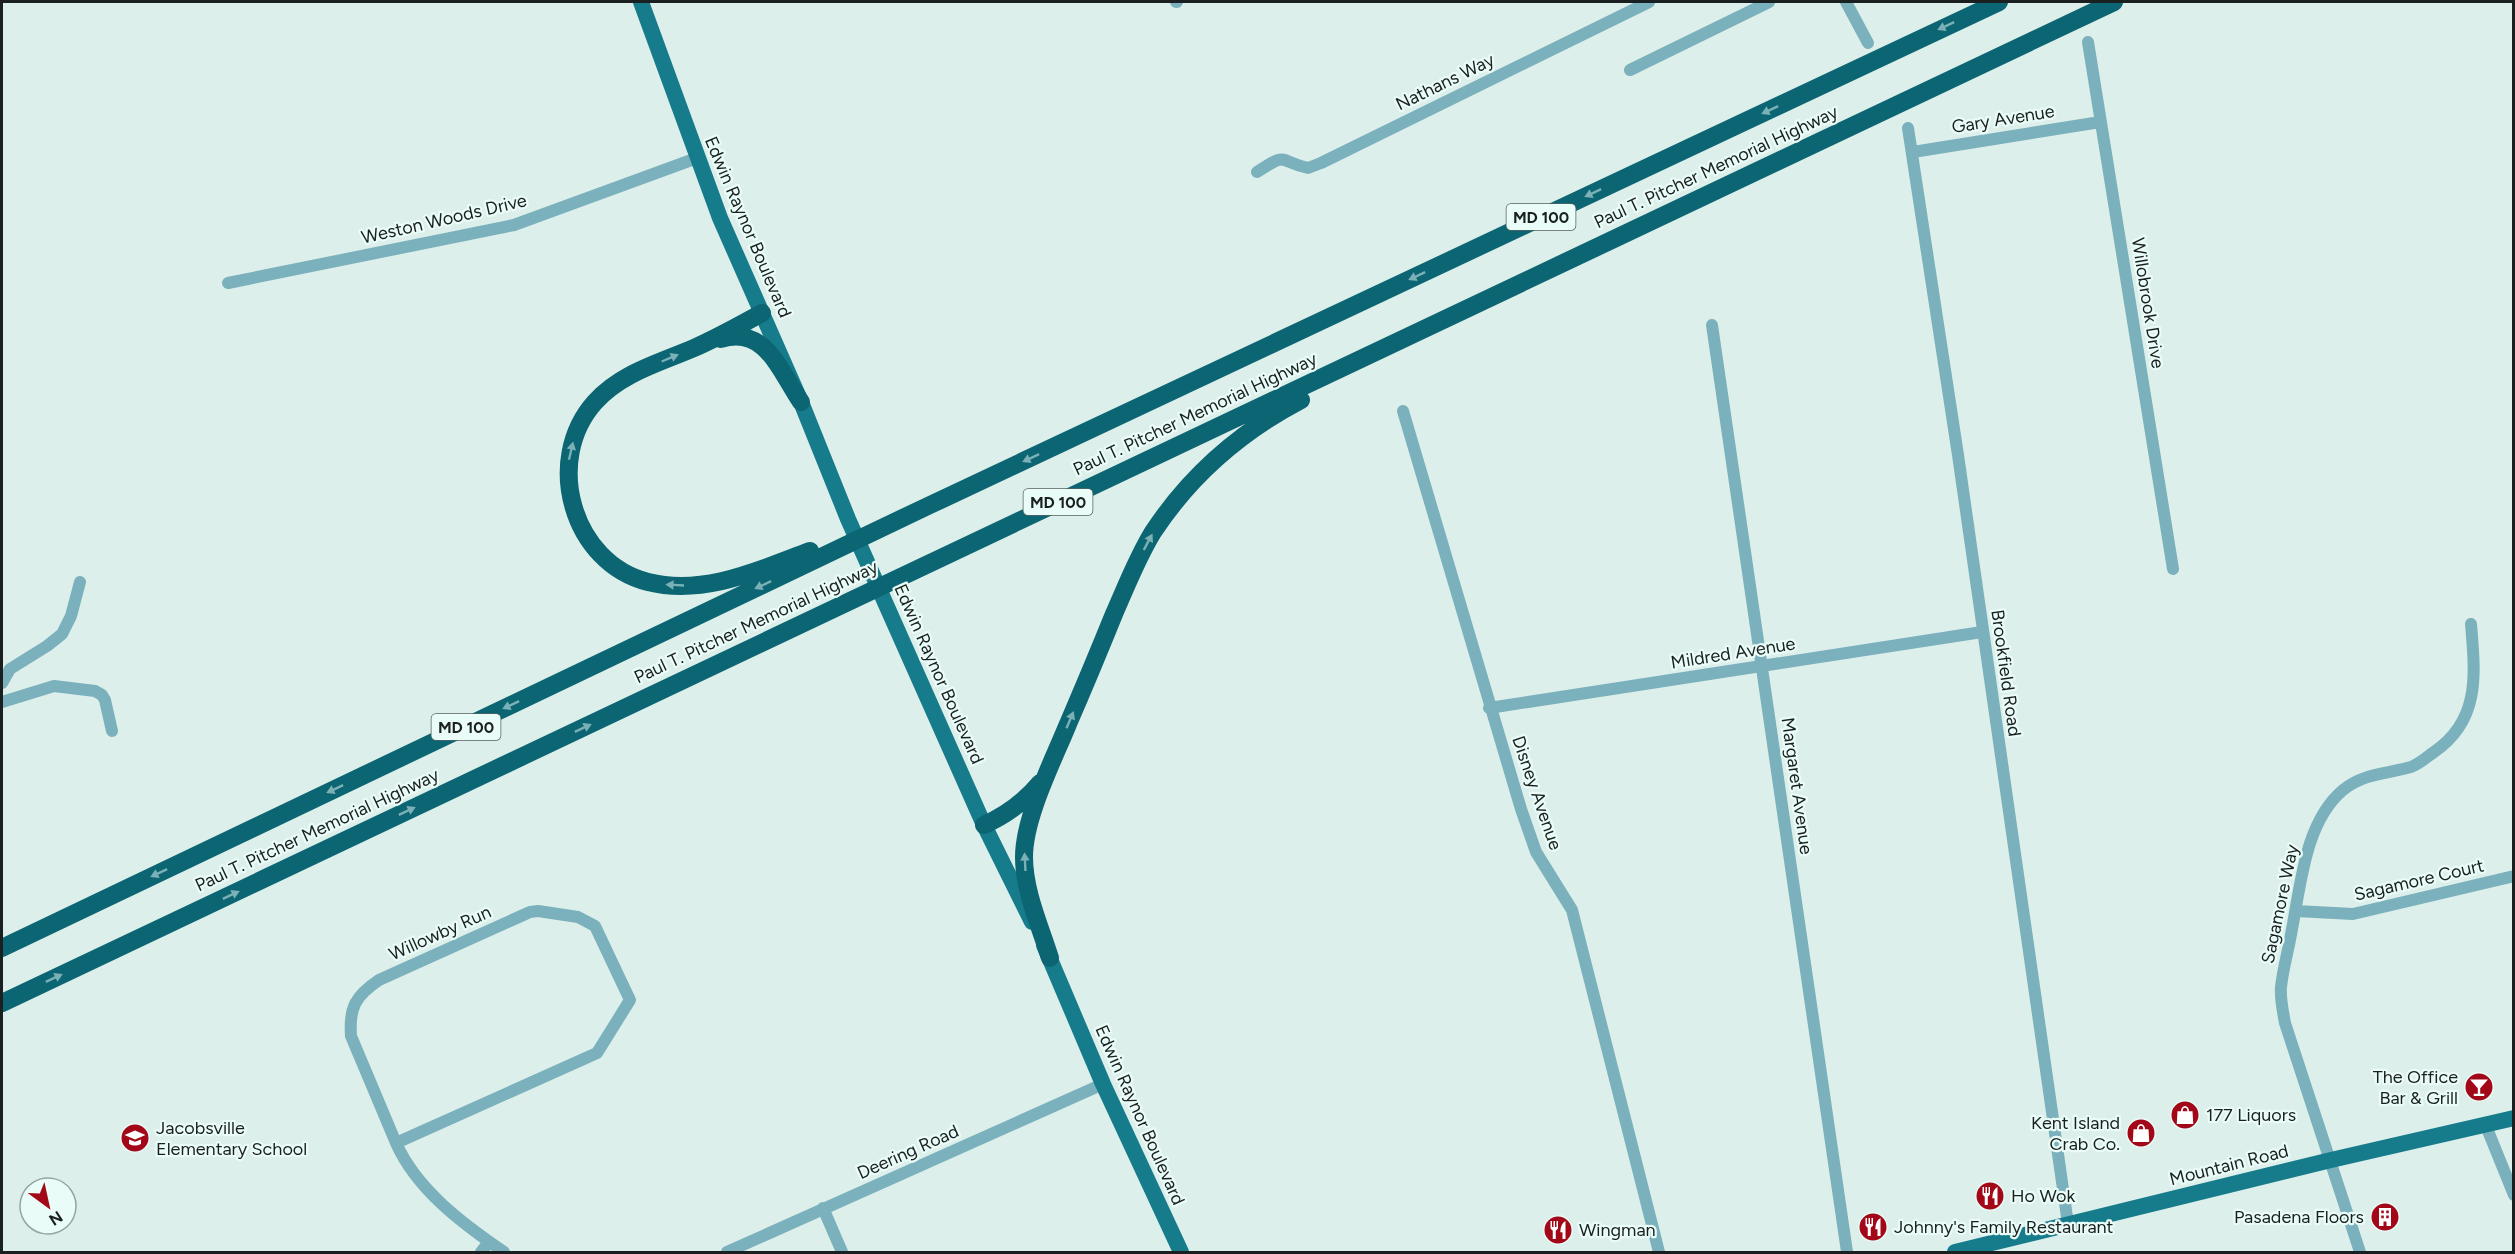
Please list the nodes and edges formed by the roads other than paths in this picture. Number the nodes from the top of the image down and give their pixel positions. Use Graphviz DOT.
graph roads {
  1 [pos="641,2"];
  2 [pos="1648,2"];
  3 [pos="1769,2"];
  4 [pos="1846,2"];
  5 [pos="1999,2"];
  6 [pos="2114,2"];
  7 [pos="1868,42"];
  8 [pos="2088,42"];
  9 [pos="1630,70"];
  10 [pos="2100,122"];
  11 [pos="1908,128"];
  12 [pos="1912,152"];
  13 [pos="697,158"];
  14 [pos="1257,172"];
  15 [pos="1661,216"];
  16 [pos="228,283"];
  17 [pos="762,313"];
  18 [pos="1712,325"];
  19 [pos="696,347"];
  20 [pos="801,402"];
  21 [pos="1403,411"];
  22 [pos="930,505"];
  23 [pos="2173,569"];
  24 [pos="80,582"];
  25 [pos="2471,624"];
  26 [pos="1982,632"];
  27 [pos="1762,668"];
  28 [pos="2,683"];
  29 [pos="2,702"];
  30 [pos="1489,708"];
  31 [pos="112,731"];
  32 [pos="1047,774"];
  33 [pos="984,825"];
  34 [pos="2514,876"];
  35 [pos="2296,912"];
  36 [pos="2,948"];
  37 [pos="1050,958"];
  38 [pos="2,1003"];
  39 [pos="1103,1084"];
  40 [pos="2514,1118"];
  41 [pos="2486,1126"];
  42 [pos="396,1143"];
  43 [pos="2331,1160"];
  44 [pos="2514,1195"];
  45 [pos="824,1208"];
  46 [pos="2068,1224"];
  47 [pos="485,1247"];
  48 [pos="504,1252"];
  49 [pos="727,1252"];
  50 [pos="842,1252"];
  51 [pos="1181,1252"];
  52 [pos="1659,1252"];
  53 [pos="1847,1252"];
  54 [pos="1955,1252"];
  55 [pos="2360,1252"];
  1 -- 13 [label="main road, Edwin Raynor Boulevard"];
  2 -- 14 [label="street, Nathans Way"];
  3 -- 9 [label="street"];
  4 -- 7 [label="street"];
  5 -- 22 [label="highway, Paul T. Pitcher Memorial Highway / MD 100, one-way"];
  6 -- 15 [label="highway, Paul T. Pitcher Memorial Highway / MD 100"];
  8 -- 10 [label="street, Willobrook Drive"];
  10 -- 12 [label="street, Gary Avenue"];
  10 -- 23 [label="street, Willobrook Drive"];
  11 -- 12 [label="street, Brookfield Road"];
  12 -- 26 [label="street, Brookfield Road"];
  13 -- 16 [label="street, Weston Woods Drive"];
  13 -- 17 [label="main road, Edwin Raynor Boulevard"];
  32 -- 15 [label="highway, one-way"];
  38 -- 15 [label="highway, Paul T. Pitcher Memorial Highway / MD 100, one-way"];
  17 -- 19 [label="highway"];
  17 -- 20 [label="main road, Edwin Raynor Boulevard"];
  18 -- 27 [label="street, Margaret Avenue"];
  19 -- 20 [label="highway"];
  22 -- 19 [label="highway, one-way"];
  20 -- 33 [label="main road, Edwin Raynor Boulevard"];
  21 -- 30 [label="street, Disney Avenue"];
  22 -- 36 [label="highway, Paul T. Pitcher Memorial Highway / MD 100, one-way"];
  24 -- 28 [label="street"];
  25 -- 35 [label="street, Sagamore Way"];
  26 -- 27 [label="street, Mildred Avenue"];
  26 -- 46 [label="street, Brookfield Road"];
  27 -- 30 [label="street, Mildred Avenue"];
  27 -- 53 [label="street, Margaret Avenue"];
  29 -- 31 [label="street"];
  30 -- 52 [label="street, Disney Avenue"];
  32 -- 33 [label="highway"];
  37 -- 32 [label="highway, one-way"];
  33 -- 37 [label="main road, Edwin Raynor Boulevard"];
  34 -- 35 [label="street, Sagamore Court"];
  35 -- 43 [label="street, Sagamore Way"];
  37 -- 39 [label="main road, Edwin Raynor Boulevard"];
  39 -- 45 [label="street, Deering Road"];
  39 -- 51 [label="main road, Edwin Raynor Boulevard"];
  40 -- 41 [label="main road, Mountain Road"];
  41 -- 43 [label="main road, Mountain Road"];
  41 -- 44 [label="street"];
  42 -- 42 [label="street, Willowby Run"];
  42 -- 47 [label="street"];
  43 -- 46 [label="main road, Mountain Road"];
  43 -- 55 [label="street, Sagamore Way"];
  45 -- 49 [label="street, Deering Road"];
  45 -- 50 [label="street"];
  46 -- 54 [label="main road, Mountain Road"];
  47 -- 48 [label="street"];
}
